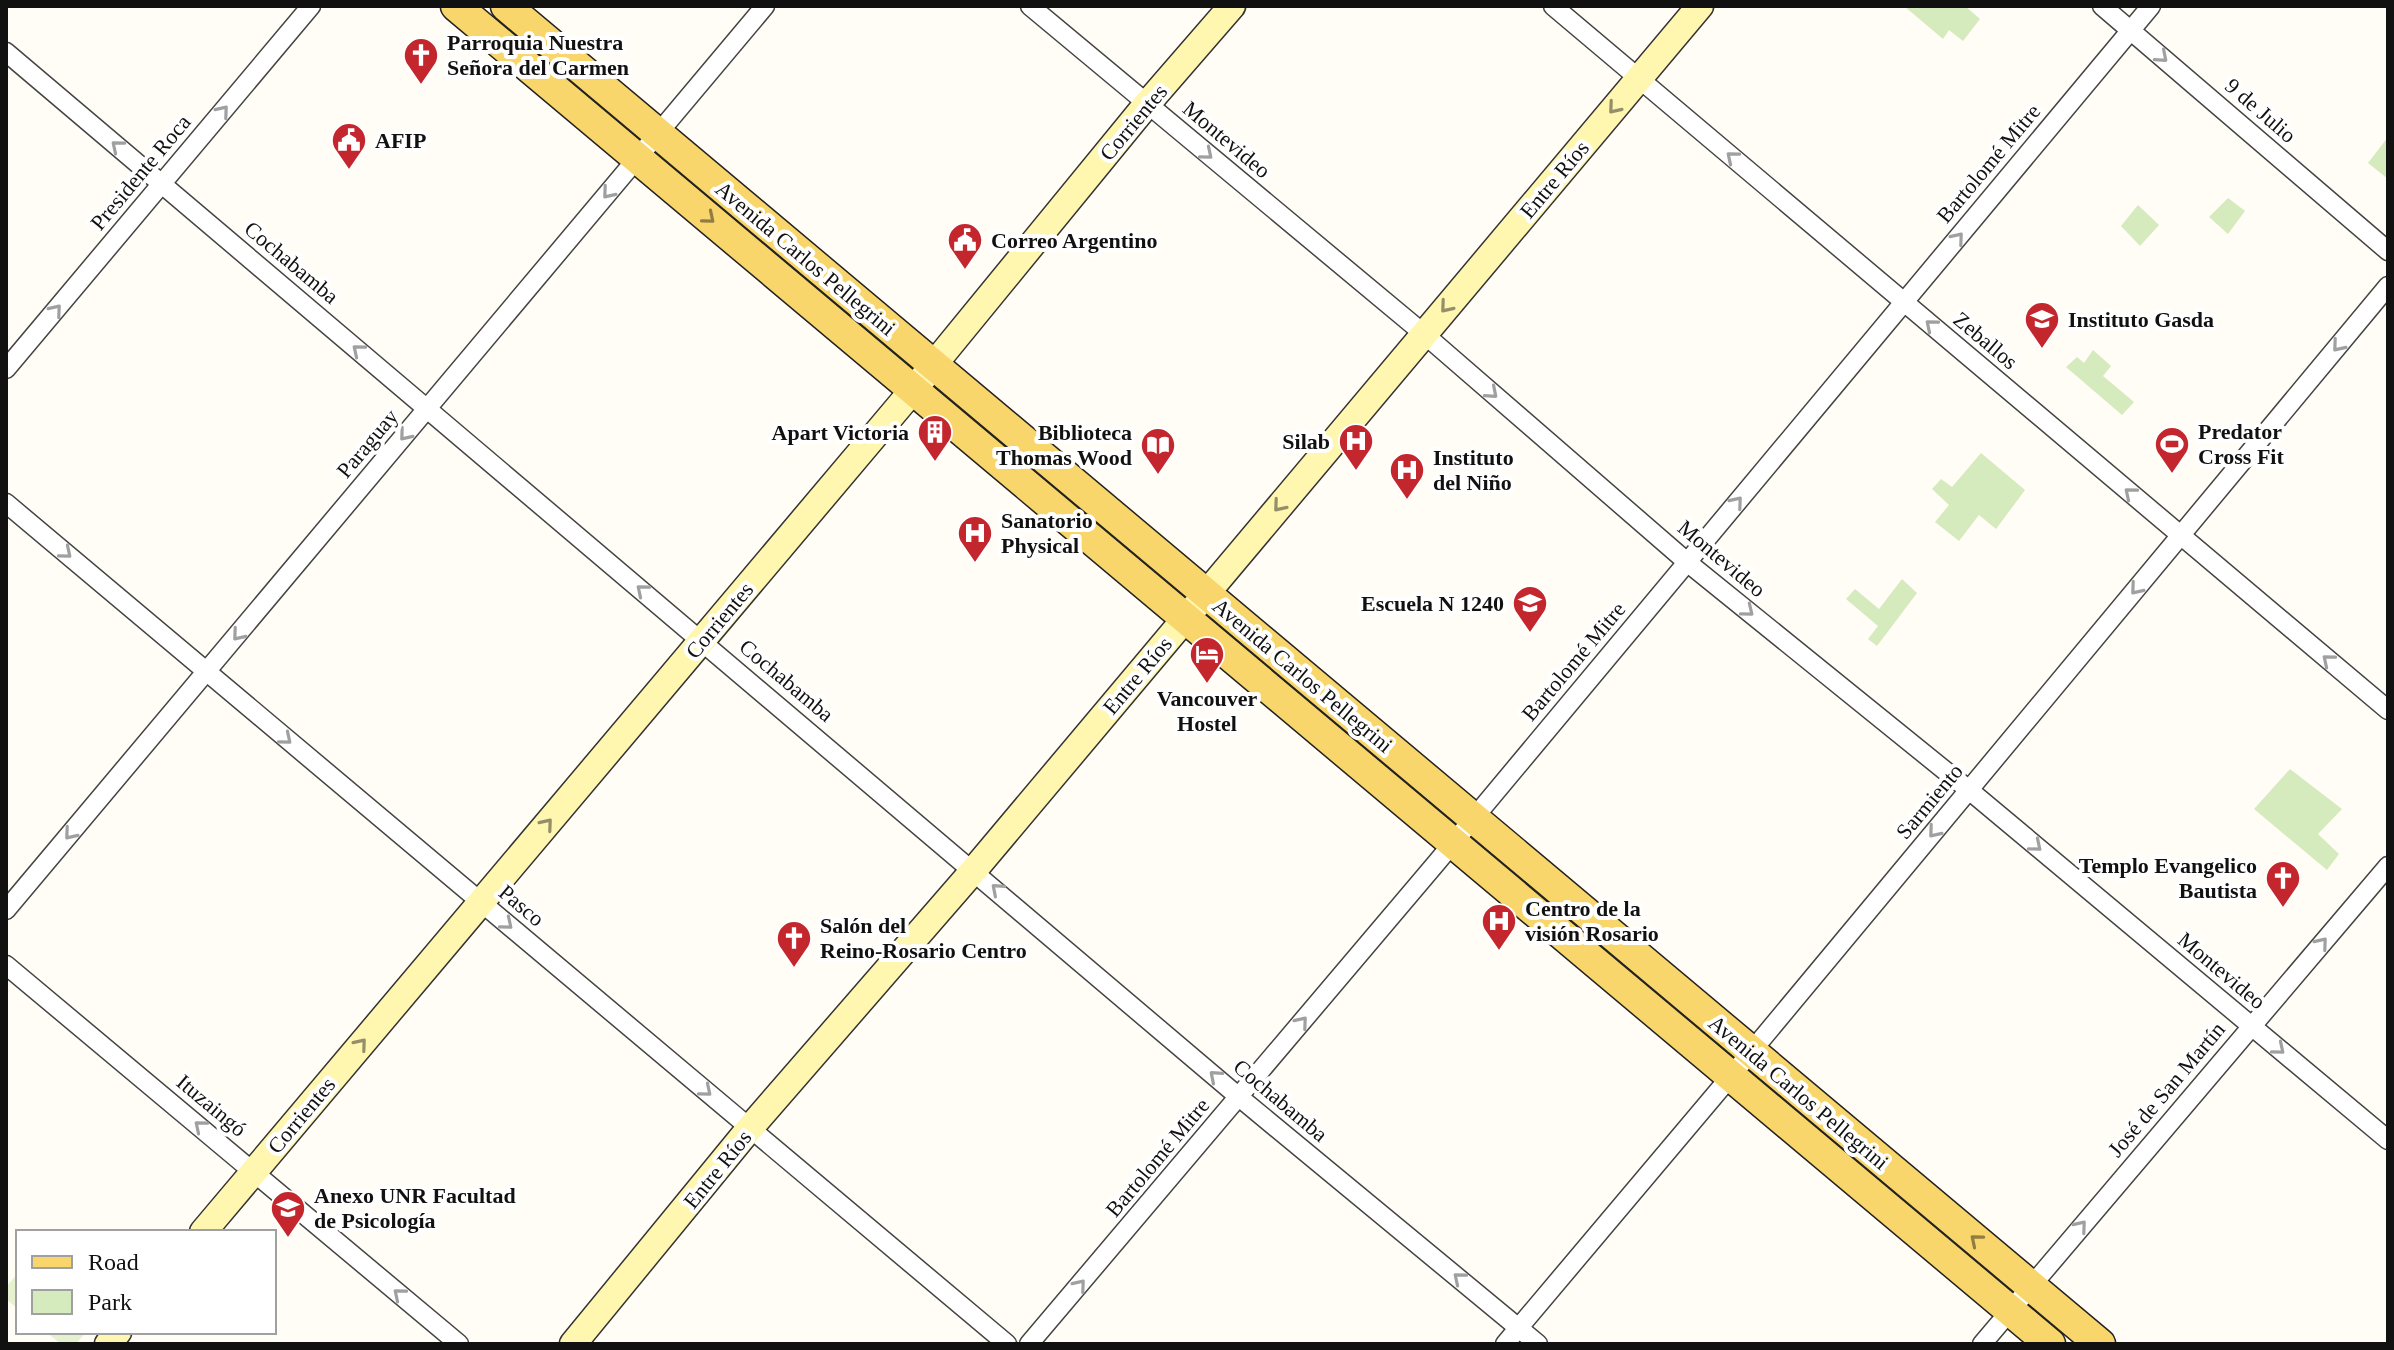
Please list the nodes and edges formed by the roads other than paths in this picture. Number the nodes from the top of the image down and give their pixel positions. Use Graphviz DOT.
graph roads {
  1 [pos="311,6"];
  2 [pos="456,6"];
  3 [pos="506,6"];
  4 [pos="765,6"];
  5 [pos="1030,6"];
  6 [pos="1232,6"];
  7 [pos="1553,6"];
  8 [pos="1700,6"];
  9 [pos="2102,6"];
  10 [pos="2151,6"];
  11 [pos="2131,30"];
  12 [pos="6,52"];
  13 [pos="1639,79"];
  14 [pos="1147,104"];
  15 [pos="658,134"];
  16 [pos="637,158"];
  17 [pos="162,184"];
  18 [pos="2388,251"];
  19 [pos="2388,286"];
  20 [pos="1904,302"];
  21 [pos="1424,334"];
  22 [pos="933,365"];
  23 [pos="6,369"];
  24 [pos="913,390"];
  25 [pos="428,408"];
  26 [pos="6,503"];
  27 [pos="2181,536"];
  28 [pos="1687,562"];
  29 [pos="1206,593"];
  30 [pos="1185,618"];
  31 [pos="702,640"];
  32 [pos="206,672"];
  33 [pos="2388,710"];
  34 [pos="1969,790"];
  35 [pos="1474,818"];
  36 [pos="1453,843"];
  37 [pos="2388,866"];
  38 [pos="974,870"];
  39 [pos="481,902"];
  40 [pos="6,910"];
  41 [pos="6,965"];
  42 [pos="2251,1026"];
  43 [pos="1752,1052"];
  44 [pos="1731,1076"];
  45 [pos="1239,1097"];
  46 [pos="750,1128"];
  47 [pos="2388,1140"];
  48 [pos="254,1171"];
  49 [pos="205,1230"];
  50 [pos="2030,1286"];
  51 [pos="2010,1310"];
  52 [pos="1519,1328"];
  53 [pos="459,1344"];
  54 [pos="573,1344"];
  55 [pos="1007,1344"];
  56 [pos="1029,1344"];
  57 [pos="1505,1344"];
  58 [pos="1538,1344"];
  59 [pos="1982,1344"];
  60 [pos="2050,1344"];
  61 [pos="2100,1344"];
  17 -- 1 [label="street, Presidente Roca, one-way"];
  2 -- 16 [label="main road, Avenida Carlos Pellegrini"];
  3 -- 15 [label="main road, Avenida Carlos Pellegrini"];
  4 -- 15 [label="street, Paraguay"];
  5 -- 14 [label="street, Montevideo"];
  6 -- 14 [label="main road, Corrientes"];
  7 -- 13 [label="street, Zeballos"];
  8 -- 13 [label="main road, Entre Ríos"];
  9 -- 11 [label="street, 9 de Julio"];
  10 -- 11 [label="street, Bartolomé Mitre"];
  11 -- 18 [label="street, 9 de Julio, one-way"];
  20 -- 11 [label="street, Bartolomé Mitre, one-way"];
  17 -- 12 [label="street, Cochabamba, one-way"];
  20 -- 13 [label="street, Zeballos, one-way"];
  13 -- 21 [label="main road, Entre Ríos, one-way"];
  14 -- 21 [label="street, Montevideo, one-way"];
  14 -- 22 [label="main road, Corrientes"];
  15 -- 16 [label="street, Paraguay"];
  15 -- 22 [label="main road, Avenida Carlos Pellegrini"];
  16 -- 24 [label="main road, Avenida Carlos Pellegrini, one-way"];
  16 -- 25 [label="street, Paraguay, one-way"];
  23 -- 17 [label="street, Presidente Roca, one-way"];
  25 -- 17 [label="street, Cochabamba, one-way"];
  19 -- 27 [label="street, Sarmiento, one-way"];
  27 -- 20 [label="street, Zeballos, one-way"];
  28 -- 20 [label="street, Bartolomé Mitre, one-way"];
  21 -- 28 [label="street, Montevideo, one-way"];
  21 -- 29 [label="main road, Entre Ríos, one-way"];
  22 -- 24 [label="main road, Corrientes"];
  22 -- 29 [label="main road, Avenida Carlos Pellegrini"];
  24 -- 30 [label="main road, Avenida Carlos Pellegrini"];
  24 -- 31 [label="main road, Corrientes"];
  31 -- 25 [label="street, Cochabamba, one-way"];
  25 -- 32 [label="street, Paraguay, one-way"];
  26 -- 32 [label="street, Pasco, one-way"];
  33 -- 27 [label="street, Zeballos, one-way"];
  27 -- 34 [label="street, Sarmiento, one-way"];
  28 -- 34 [label="street, Montevideo, one-way"];
  28 -- 35 [label="street, Bartolomé Mitre"];
  29 -- 30 [label="main road, Entre Ríos"];
  29 -- 35 [label="main road, Avenida Carlos Pellegrini"];
  30 -- 36 [label="main road, Avenida Carlos Pellegrini"];
  30 -- 38 [label="main road, Entre Ríos"];
  31 -- 38 [label="street, Cochabamba"];
  39 -- 31 [label="main road, Corrientes, one-way"];
  32 -- 39 [label="street, Pasco, one-way"];
  32 -- 40 [label="street, Paraguay, one-way"];
  34 -- 42 [label="street, Montevideo, one-way"];
  34 -- 43 [label="street, Sarmiento, one-way"];
  35 -- 36 [label="street, Bartolomé Mitre"];
  35 -- 43 [label="main road, Avenida Carlos Pellegrini"];
  36 -- 44 [label="main road, Avenida Carlos Pellegrini"];
  45 -- 36 [label="street, Bartolomé Mitre, one-way"];
  42 -- 37 [label="street, José de San Martín, one-way"];
  45 -- 38 [label="street, Cochabamba, one-way"];
  38 -- 46 [label="main road, Entre Ríos"];
  39 -- 46 [label="street, Pasco, one-way"];
  48 -- 39 [label="main road, Corrientes, one-way"];
  48 -- 41 [label="street, Ituzaingó, one-way"];
  42 -- 47 [label="street, Montevideo, one-way"];
  50 -- 42 [label="street, José de San Martín, one-way"];
  43 -- 44 [label="street, Sarmiento"];
  50 -- 43 [label="main road, Avenida Carlos Pellegrini, one-way"];
  44 -- 51 [label="main road, Avenida Carlos Pellegrini"];
  44 -- 52 [label="street, Sarmiento"];
  52 -- 45 [label="street, Cochabamba, one-way"];
  56 -- 45 [label="street, Bartolomé Mitre, one-way"];
  46 -- 54 [label="main road, Entre Ríos"];
  46 -- 55 [label="street, Pasco"];
  48 -- 49 [label="main road, Corrientes"];
  53 -- 48 [label="street, Ituzaingó, one-way"];
  50 -- 51 [label="street, José de San Martín"];
  50 -- 61 [label="main road, Avenida Carlos Pellegrini"];
  51 -- 59 [label="street, José de San Martín"];
  51 -- 60 [label="main road, Avenida Carlos Pellegrini"];
  52 -- 57 [label="street, Sarmiento"];
  52 -- 58 [label="street, Cochabamba"];
}
